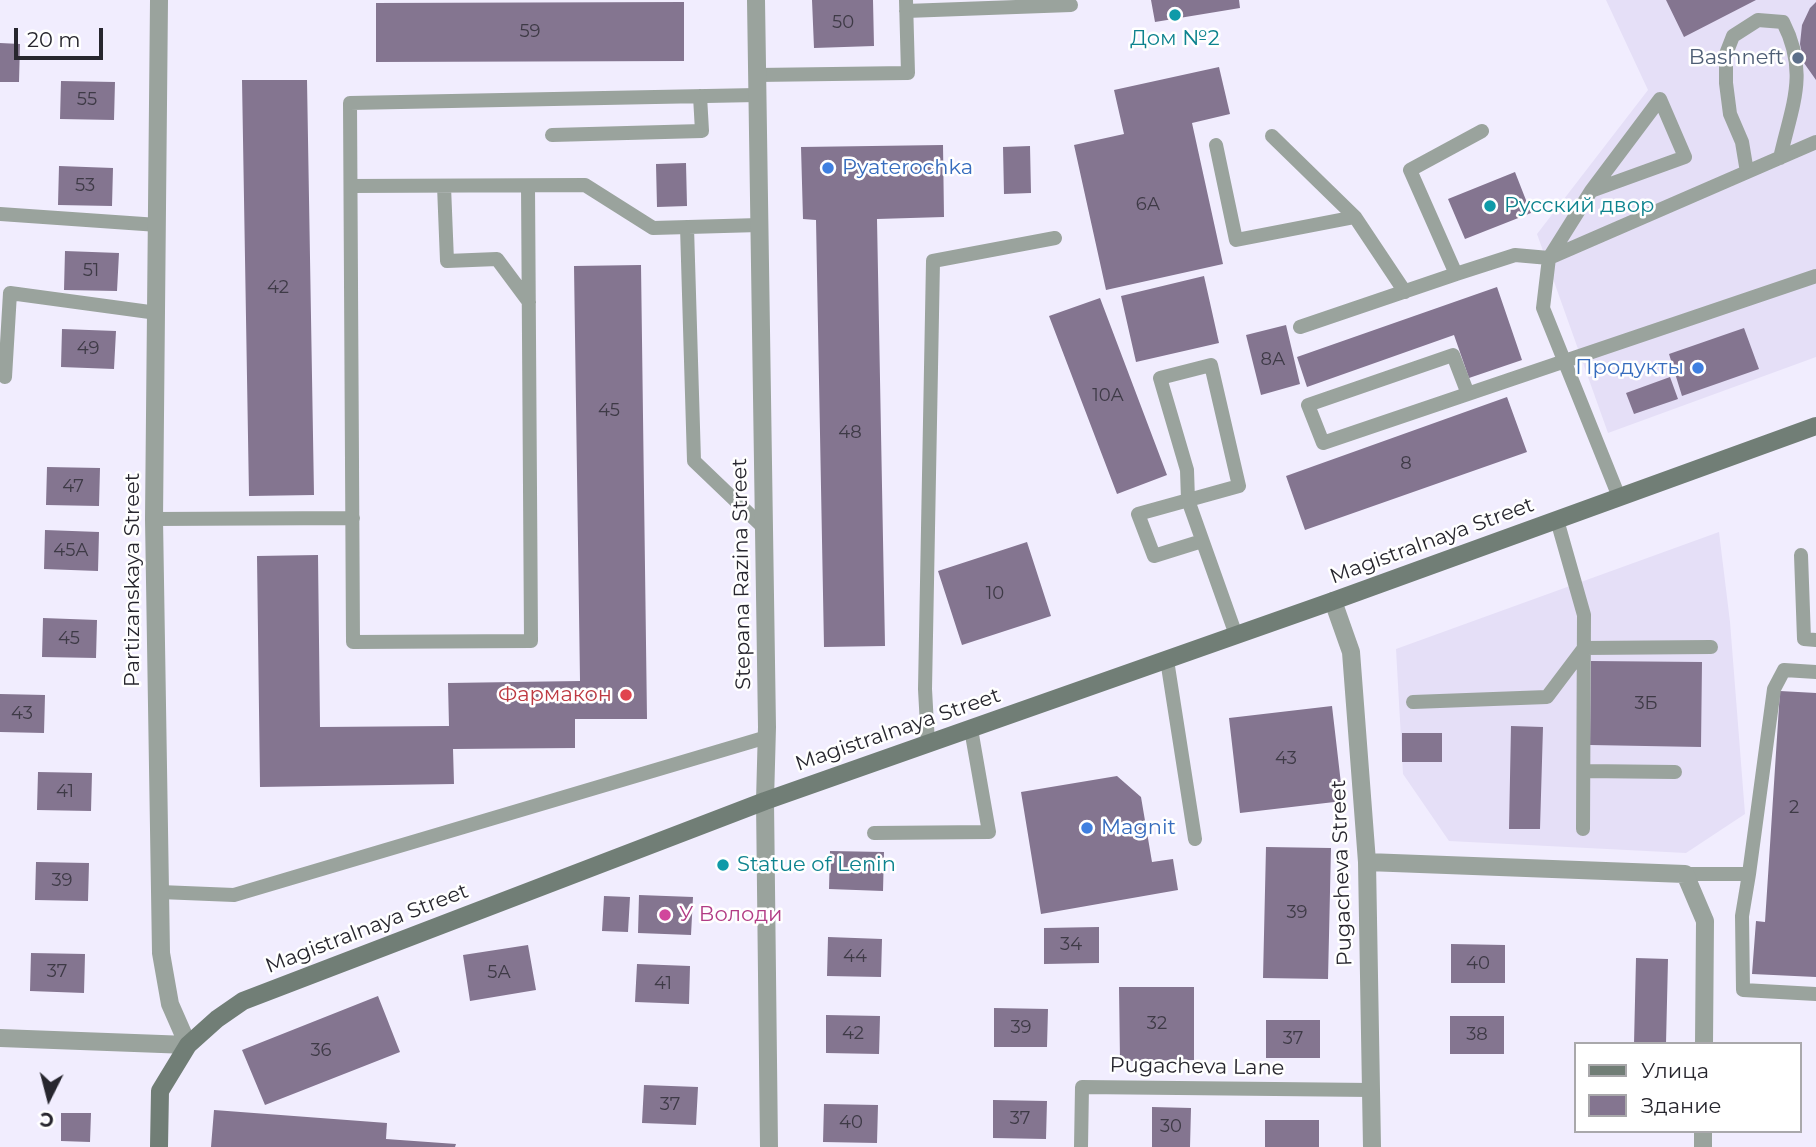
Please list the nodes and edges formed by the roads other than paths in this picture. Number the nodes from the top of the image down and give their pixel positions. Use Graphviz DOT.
graph roads {
  1 [pos="159,0"];
  2 [pos="756,0"];
  3 [pos="955,4"];
  4 [pos="906,5"];
  5 [pos="1071,5"];
  6 [pos="757,75"];
  7 [pos="757,95"];
  8 [pos="700,96"];
  9 [pos="1482,131"];
  10 [pos="552,135"];
  11 [pos="1272,136"];
  12 [pos="1816,142"];
  13 [pos="1216,145"];
  14 [pos="1780,158"];
  15 [pos="1746,172"];
  16 [pos="351,186"];
  17 [pos="444,186"];
  18 [pos="528,186"];
  19 [pos="1591,191"];
  20 [pos="0,214"];
  21 [pos="1355,217"];
  22 [pos="158,225"];
  23 [pos="760,225"];
  24 [pos="687,227"];
  25 [pos="1055,238"];
  26 [pos="1549,258"];
  27 [pos="1456,274"];
  28 [pos="1816,276"];
  29 [pos="1405,292"];
  30 [pos="529,302"];
  31 [pos="157,313"];
  32 [pos="1300,327"];
  33 [pos="1564,362"];
  34 [pos="5,377"];
  35 [pos="1468,394"];
  36 [pos="1816,426"];
  37 [pos="1619,497"];
  38 [pos="1188,500"];
  39 [pos="353,518"];
  40 [pos="154,519"];
  41 [pos="1557,520"];
  42 [pos="764,528"];
  43 [pos="1202,541"];
  44 [pos="1801,555"];
  45 [pos="1333,601"];
  46 [pos="1236,635"];
  47 [pos="1816,640"];
  48 [pos="1711,647"];
  49 [pos="1584,648"];
  50 [pos="1167,660"];
  51 [pos="1816,672"];
  52 [pos="1413,702"];
  53 [pos="971,729"];
  54 [pos="767,737"];
  55 [pos="928,744"];
  56 [pos="1584,771"];
  57 [pos="1675,772"];
  58 [pos="765,801"];
  59 [pos="1583,829"];
  60 [pos="874,833"];
  61 [pos="1195,839"];
  62 [pos="1367,862"];
  63 [pos="1685,874"];
  64 [pos="1749,874"];
  65 [pos="160,892"];
  66 [pos="1816,994"];
  67 [pos="0,1038"];
  68 [pos="1704,1042"];
  69 [pos="188,1045"];
  70 [pos="1371,1090"];
  71 [pos="159,1147"];
  72 [pos="769,1147"];
  73 [pos="1081,1147"];
  74 [pos="1372,1147"];
  1 -- 22 [label="street, Partizanskaya Street"];
  2 -- 6 [label="street, Stepana Razina Street"];
  3 -- 4 [label="lane"];
  3 -- 5 [label="lane"];
  4 -- 6 [label="lane"];
  6 -- 7 [label="street, Stepana Razina Street"];
  7 -- 8 [label="lane"];
  7 -- 23 [label="street, Stepana Razina Street"];
  8 -- 10 [label="lane"];
  8 -- 16 [label="lane"];
  9 -- 27 [label="lane"];
  11 -- 21 [label="lane"];
  12 -- 14 [label="lane"];
  13 -- 21 [label="lane"];
  14 -- 15 [label="lane"];
  14 -- 15 [label="lane"];
  15 -- 26 [label="lane"];
  16 -- 17 [label="lane"];
  16 -- 39 [label="lane"];
  17 -- 18 [label="lane"];
  17 -- 30 [label="lane"];
  18 -- 24 [label="lane"];
  18 -- 30 [label="lane"];
  19 -- 19 [label="lane"];
  19 -- 26 [label="lane"];
  20 -- 22 [label="lane"];
  21 -- 29 [label="lane"];
  22 -- 31 [label="street, Partizanskaya Street"];
  23 -- 24 [label="lane"];
  23 -- 42 [label="street, Stepana Razina Street"];
  24 -- 42 [label="lane"];
  25 -- 55 [label="lane"];
  26 -- 27 [label="lane"];
  26 -- 33 [label="lane"];
  27 -- 29 [label="lane"];
  28 -- 33 [label="lane"];
  29 -- 32 [label="lane"];
  30 -- 39 [label="lane"];
  31 -- 34 [label="lane"];
  31 -- 40 [label="street, Partizanskaya Street"];
  33 -- 35 [label="lane"];
  33 -- 37 [label="lane"];
  35 -- 35 [label="lane"];
  36 -- 37 [label="street, Magistralnaya Street"];
  37 -- 41 [label="street, Magistralnaya Street"];
  38 -- 38 [label="lane"];
  38 -- 43 [label="lane"];
  38 -- 43 [label="lane"];
  39 -- 40 [label="lane"];
  40 -- 65 [label="street, Partizanskaya Street"];
  41 -- 45 [label="street, Magistralnaya Street"];
  41 -- 49 [label="lane"];
  42 -- 54 [label="street, Stepana Razina Street"];
  43 -- 46 [label="lane"];
  44 -- 47 [label="lane"];
  45 -- 46 [label="street, Magistralnaya Street"];
  45 -- 62 [label="street, Pugacheva Street"];
  46 -- 50 [label="street, Magistralnaya Street"];
  48 -- 49 [label="lane"];
  49 -- 52 [label="lane"];
  49 -- 56 [label="lane"];
  50 -- 53 [label="street, Magistralnaya Street"];
  50 -- 61 [label="lane"];
  51 -- 64 [label="lane"];
  53 -- 55 [label="street, Magistralnaya Street"];
  53 -- 60 [label="lane"];
  54 -- 58 [label="street, Stepana Razina Street"];
  54 -- 65 [label="lane"];
  55 -- 58 [label="street, Magistralnaya Street"];
  56 -- 57 [label="lane"];
  56 -- 59 [label="lane"];
  58 -- 69 [label="street, Magistralnaya Street"];
  58 -- 72 [label="street, Stepana Razina Street"];
  62 -- 63 [label="street"];
  62 -- 70 [label="street, Pugacheva Street"];
  63 -- 64 [label="lane"];
  63 -- 68 [label="street"];
  64 -- 66 [label="lane"];
  65 -- 69 [label="street, Partizanskaya Street"];
  67 -- 69 [label="street"];
  69 -- 71 [label="street"];
  70 -- 73 [label="lane, Pugacheva Lane"];
  70 -- 74 [label="street, Pugacheva Street"];
}
